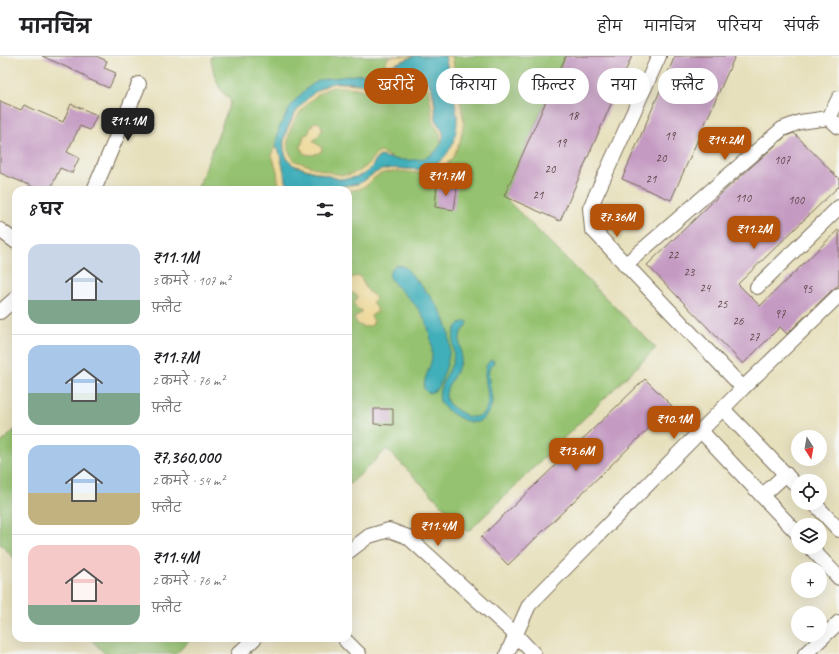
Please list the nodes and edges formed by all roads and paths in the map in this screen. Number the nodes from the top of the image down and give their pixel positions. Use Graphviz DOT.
graph roads {
  1 [pos="658,56"];
  2 [pos="139,84"];
  3 [pos="839,98"];
  4 [pos="834,123"];
  5 [pos="96,186"];
  6 [pos="839,207"];
  7 [pos="0,230"];
  8 [pos="12,239"];
  9 [pos="625,265"];
  10 [pos="757,287"];
  11 [pos="839,296"];
  12 [pos="12,302"];
  13 [pos="0,312"];
  14 [pos="743,388"];
  15 [pos="723,408"];
  16 [pos="701,432"];
  17 [pos="786,474"];
  18 [pos="791,479"];
  19 [pos="762,496"];
  20 [pos="820,510"];
  21 [pos="791,527"];
  22 [pos="839,530"];
  23 [pos="352,549"];
  24 [pos="817,554"];
  25 [pos="839,578"];
  26 [pos="839,622"];
  27 [pos="515,634"];
  28 [pos="251,642"];
  29 [pos="347,642"];
  30 [pos="238,654"];
  31 [pos="358,654"];
  32 [pos="507,654"];
  33 [pos="534,654"];
  34 [pos="805,654"];
  1 -- 9 [label="street"];
  2 -- 5 [label="street"];
  3 -- 4 [label="street"];
  4 -- 9 [label="street"];
  6 -- 10 [label="street"];
  7 -- 8 [label="street"];
  9 -- 14 [label="street"];
  11 -- 14 [label="street"];
  12 -- 13 [label="street"];
  14 -- 15 [label="street"];
  15 -- 16 [label="street"];
  15 -- 17 [label="street"];
  16 -- 19 [label="street"];
  16 -- 27 [label="street"];
  17 -- 18 [label="street"];
  17 -- 19 [label="street"];
  19 -- 21 [label="street"];
  20 -- 22 [label="street"];
  23 -- 27 [label="street"];
  24 -- 25 [label="street"];
  26 -- 34 [label="street"];
  27 -- 32 [label="street"];
  27 -- 33 [label="street"];
  28 -- 30 [label="street"];
  29 -- 31 [label="street"];
}
